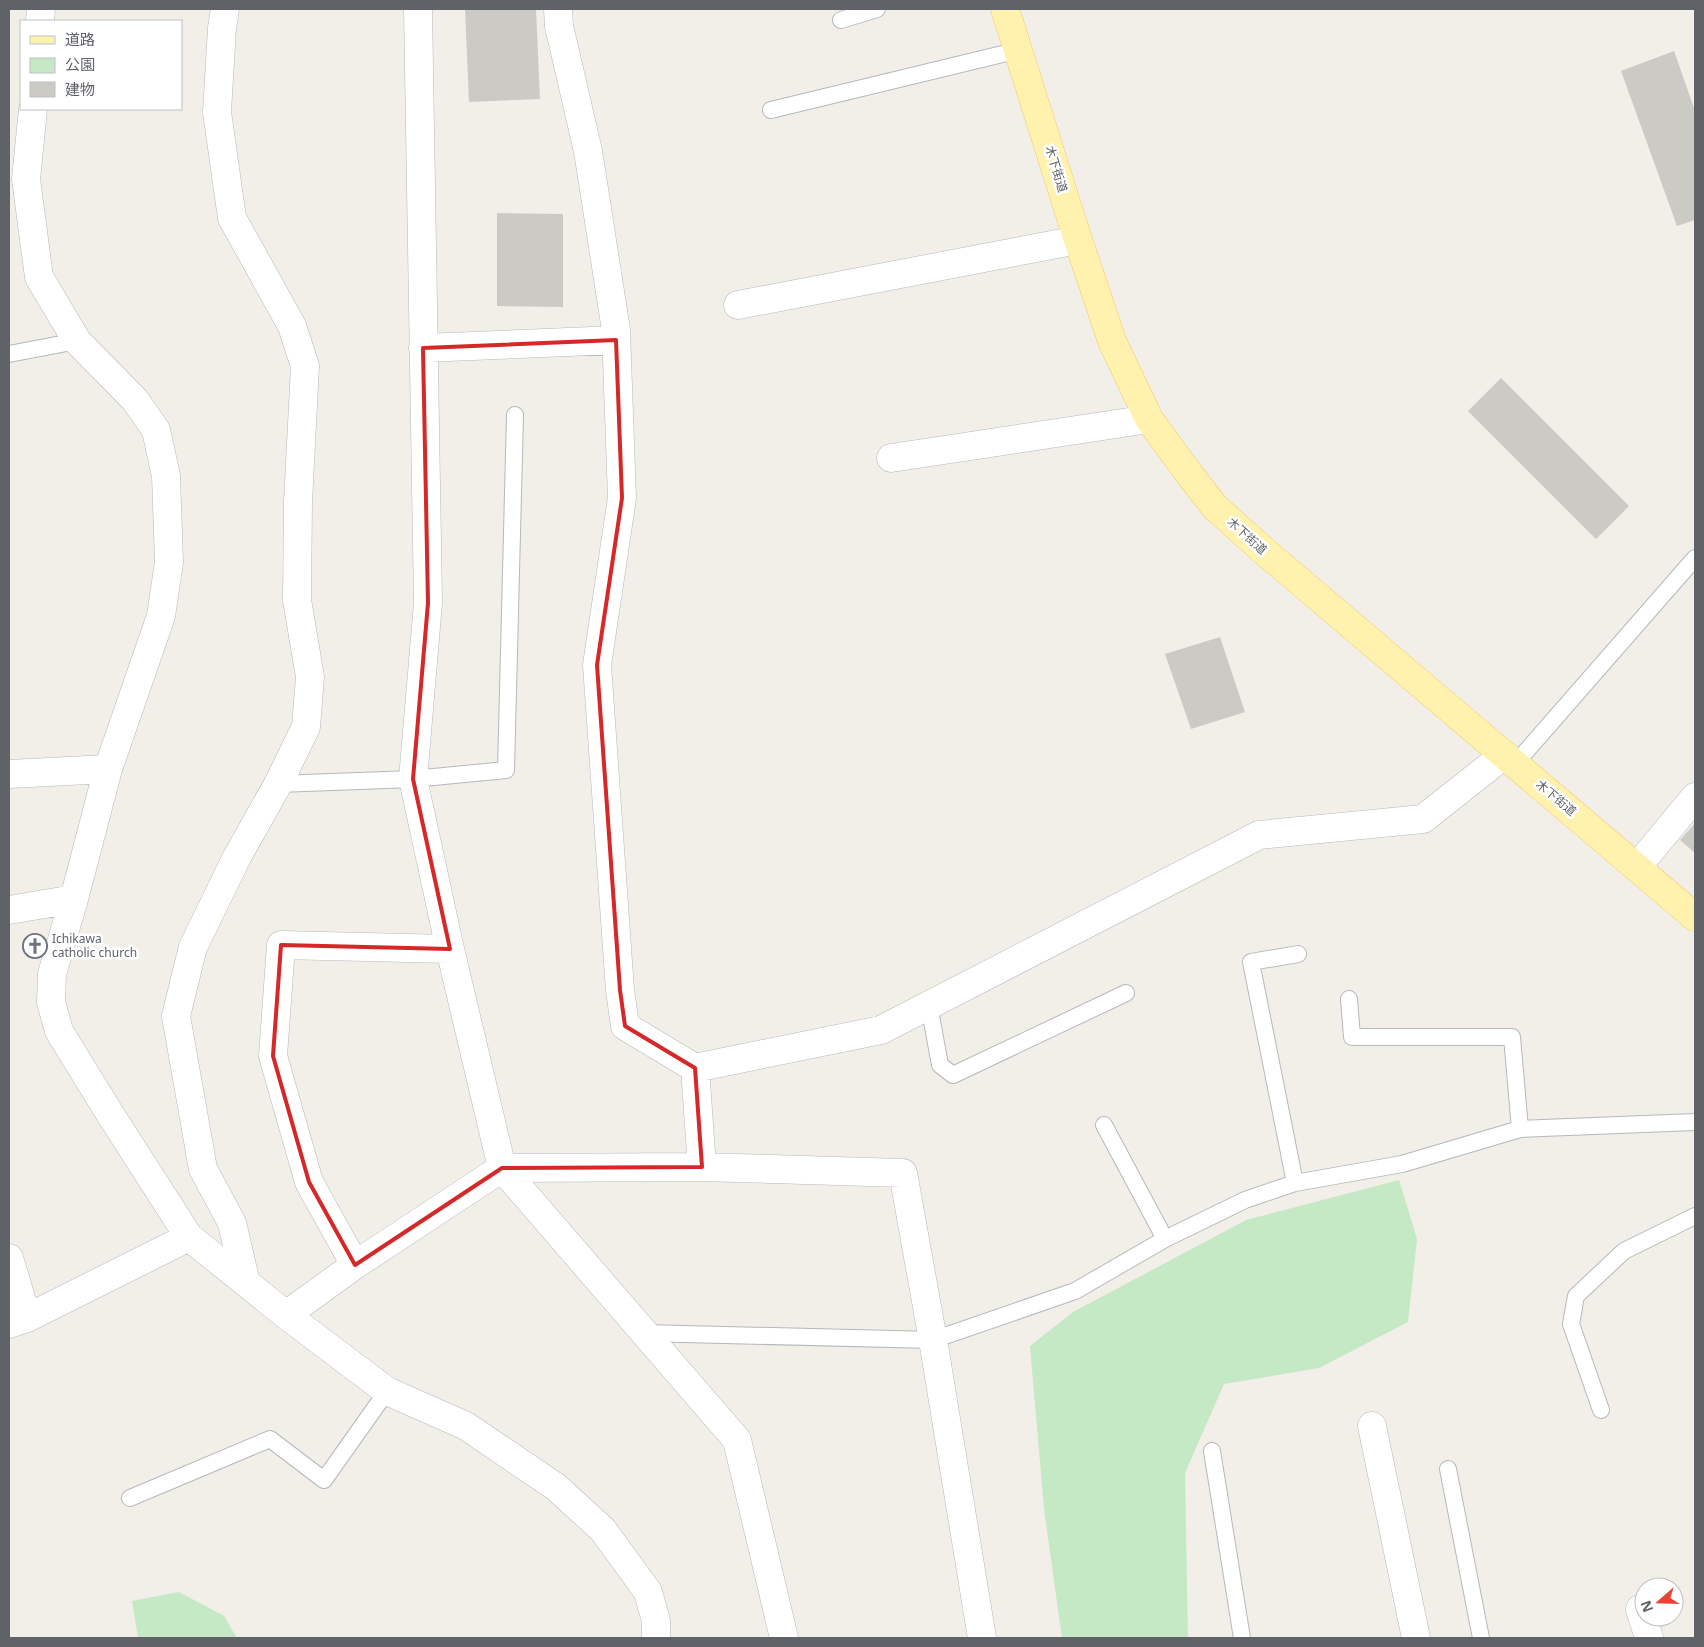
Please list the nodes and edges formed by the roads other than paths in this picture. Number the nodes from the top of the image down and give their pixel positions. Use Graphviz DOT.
graph roads {
  1 [pos="225,9"];
  2 [pos="418,9"];
  3 [pos="558,9"];
  4 [pos="877,9"];
  5 [pos="1006,9"];
  6 [pos="841,20"];
  7 [pos="1019,50"];
  8 [pos="33,110"];
  9 [pos="771,110"];
  10 [pos="1078,240"];
  11 [pos="738,305"];
  12 [pos="616,340"];
  13 [pos="77,341"];
  14 [pos="423,348"];
  15 [pos="9,354"];
  16 [pos="515,415"];
  17 [pos="1150,419"];
  18 [pos="891,458"];
  19 [pos="1695,558"];
  20 [pos="1509,759"];
  21 [pos="108,770"];
  22 [pos="9,774"];
  23 [pos="414,779"];
  24 [pos="278,784"];
  25 [pos="1695,797"];
  26 [pos="1637,867"];
  27 [pos="74,899"];
  28 [pos="9,910"];
  29 [pos="1695,917"];
  30 [pos="450,949"];
  31 [pos="1298,954"];
  32 [pos="1126,993"];
  33 [pos="1348,999"];
  34 [pos="929,1005"];
  35 [pos="695,1068"];
  36 [pos="1695,1122"];
  37 [pos="1104,1125"];
  38 [pos="1520,1129"];
  39 [pos="702,1167"];
  40 [pos="502,1168"];
  41 [pos="1295,1182"];
  42 [pos="1695,1216"];
  43 [pos="189,1237"];
  44 [pos="1165,1239"];
  45 [pos="9,1258"];
  46 [pos="355,1265"];
  47 [pos="246,1282"];
  48 [pos="286,1315"];
  49 [pos="18,1321"];
  50 [pos="643,1332"];
  51 [pos="933,1340"];
  52 [pos="387,1391"];
  53 [pos="1601,1410"];
  54 [pos="1372,1426"];
  55 [pos="1212,1451"];
  56 [pos="1448,1469"];
  57 [pos="130,1498"];
  58 [pos="656,1638"];
  59 [pos="784,1638"];
  60 [pos="982,1638"];
  61 [pos="1242,1638"];
  62 [pos="1416,1638"];
  63 [pos="1481,1638"];
  1 -- 24 [label="street"];
  2 -- 14 [label="street"];
  3 -- 12 [label="street"];
  4 -- 6 [label="lane"];
  5 -- 7 [label="main road, 木下街道"];
  7 -- 9 [label="lane"];
  7 -- 10 [label="main road, 木下街道"];
  8 -- 13 [label="street"];
  10 -- 11 [label="street"];
  10 -- 17 [label="main road, 木下街道"];
  12 -- 14 [label="street"];
  12 -- 35 [label="street"];
  13 -- 15 [label="lane"];
  13 -- 21 [label="street"];
  14 -- 23 [label="street"];
  16 -- 23 [label="lane"];
  17 -- 18 [label="street"];
  17 -- 20 [label="main road, 木下街道"];
  19 -- 20 [label="lane"];
  20 -- 26 [label="main road, 木下街道"];
  20 -- 34 [label="street"];
  21 -- 22 [label="street"];
  21 -- 27 [label="street"];
  23 -- 24 [label="lane"];
  23 -- 30 [label="street"];
  24 -- 47 [label="street"];
  25 -- 26 [label="street"];
  26 -- 29 [label="main road, 木下街道"];
  27 -- 28 [label="street"];
  27 -- 43 [label="street"];
  30 -- 40 [label="street"];
  30 -- 46 [label="street"];
  31 -- 41 [label="lane"];
  32 -- 34 [label="lane"];
  33 -- 38 [label="lane"];
  34 -- 35 [label="street"];
  35 -- 39 [label="street"];
  36 -- 38 [label="lane"];
  37 -- 44 [label="lane"];
  38 -- 41 [label="lane"];
  39 -- 40 [label="street"];
  39 -- 51 [label="street"];
  40 -- 46 [label="street"];
  40 -- 50 [label="street"];
  41 -- 44 [label="lane"];
  42 -- 53 [label="lane"];
  43 -- 47 [label="street"];
  43 -- 49 [label="street"];
  44 -- 51 [label="lane"];
  45 -- 49 [label="street"];
  46 -- 48 [label="street"];
  47 -- 48 [label="street"];
  48 -- 52 [label="street"];
  50 -- 51 [label="lane"];
  50 -- 59 [label="street"];
  51 -- 60 [label="street"];
  52 -- 57 [label="lane"];
  52 -- 58 [label="street"];
  54 -- 62 [label="street"];
  55 -- 61 [label="lane"];
  56 -- 63 [label="lane"];
}
